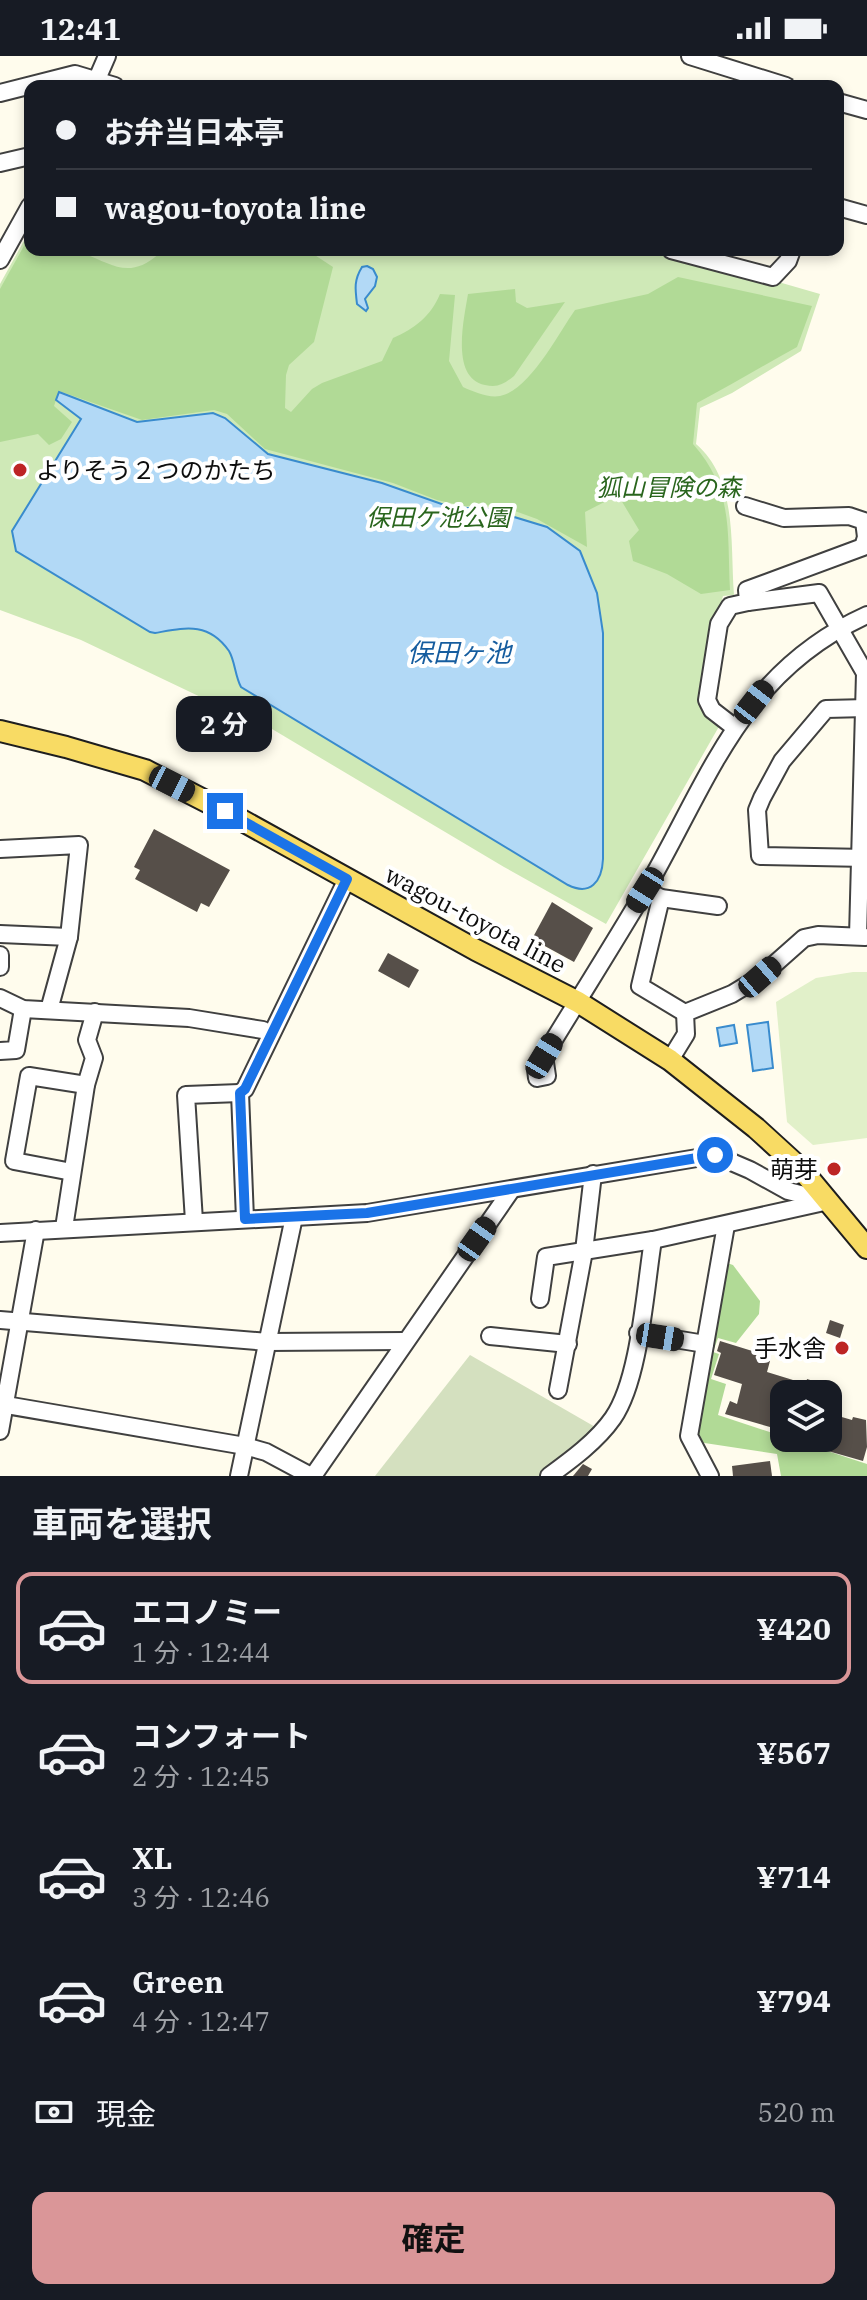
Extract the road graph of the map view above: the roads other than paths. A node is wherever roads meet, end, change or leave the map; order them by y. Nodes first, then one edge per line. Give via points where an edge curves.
1 (107, 56) edge
2 (690, 56) edge
3 (51, 80) edge
4 (89, 80) edge
5 (97, 80) edge
6 (767, 80) edge
7 (24, 87) edge
8 (0, 93) edge
9 (844, 106) edge
10 (867, 110) edge
11 (24, 157) edge
12 (0, 163) edge
13 (844, 209) edge
14 (867, 215) edge
15 (24, 217) edge
16 (694, 256) edge
17 (790, 256) edge
18 (0, 260) edge
19 (745, 506) dead end
20 (748, 602) junction
21 (867, 615) edge
22 (839, 628) junction
23 (866, 672) edge
24 (865, 708) edge
25 (734, 727) junction
26 (0, 731) edge
27 (865, 776) edge
28 (0, 849) edge
29 (864, 858) edge
30 (347, 879) junction
31 (645, 890) junction
32 (661, 898) junction
33 (718, 906) dead end
34 (0, 934) edge
35 (69, 937) junction
36 (863, 937) edge
37 (0, 955) edge
38 (0, 967) edge
39 (0, 998) edge
40 (578, 1002) junction
41 (23, 1009) junction
42 (49, 1010) junction
43 (95, 1012) junction
44 (685, 1013) junction
45 (263, 1030) dead end
46 (0, 1051) edge
47 (670, 1060) junction
48 (543, 1061) dead end
49 (86, 1085) junction
50 (240, 1093) junction
51 (72, 1172) junction
52 (593, 1174) junction
53 (512, 1189) junction
54 (829, 1201) junction
55 (294, 1217) junction
56 (245, 1219) junction
57 (194, 1221) junction
58 (726, 1225) junction
59 (64, 1228) junction
60 (36, 1230) junction
61 (0, 1233) edge
62 (653, 1240) junction
63 (867, 1248) edge
64 (584, 1251) junction
65 (540, 1299) dead end
66 (0, 1320) edge
67 (21, 1322) junction
68 (638, 1333) junction
69 (490, 1336) dead end
70 (405, 1341) junction
71 (268, 1342) junction
72 (568, 1344) junction
73 (705, 1344) junction
74 (558, 1390) dead end
75 (2, 1404) edge
76 (0, 1431) edge
77 (245, 1446) junction
78 (239, 1476) edge
79 (312, 1476) edge
80 (549, 1476) edge
81 (710, 1476) edge

1 - 5 street
2 - 6 street
3 - 4 street via 75,74
7 - 8 street
9 - 10 street
11 - 12 street
13 - 14 street
15 - 18 street
16 - 17 street via 773,277
19 - 20 street via 784,518 849,516 864,521 866,537 863,547 747,590
20 - 22 street via 819,593
20 - 25 street via 730,606 719,624 707,700
21 - 22 street
22 - 23 street
22 - 25 street via 770,682
23 - 24 street
24 - 27 street
24 - 29 street via 826,709 782,761 757,810 760,856
25 - 31 street
26 - 30 main road, wagou-toyota line via 145,770
27 - 29 street
28 - 35 street via 79,845
29 - 36 street
30 - 40 main road, wagou-toyota line
30 - 50 street
31 - 32 street
31 - 40 street
32 - 33 street
32 - 44 street via 640,986
34 - 35 street
35 - 42 street
36 - 44 street via 804,938 760,977
37 - 38 street
39 - 41 street
40 - 47 main road, wagou-toyota line
40 - 48 street
41 - 42 street
41 - 46 street via 16,1050
42 - 43 street
43 - 45 street via 189,1018
43 - 49 street via 87,1040 94,1058
44 - 47 street via 686,1034
47 - 54 main road, wagou-toyota line via 767,1138
49 - 51 street
49 - 51 street via 29,1076 14,1161
50 - 56 street
50 - 57 street via 186,1095
51 - 59 street
52 - 53 street
52 - 54 street via 715,1155 788,1191
52 - 64 street
53 - 55 street via 367,1213
53 - 70 street
54 - 58 street
54 - 63 main road, wagou-toyota line
55 - 56 street
55 - 71 street
56 - 57 street
57 - 59 street
58 - 62 street
58 - 73 street
59 - 60 street
60 - 61 street
60 - 67 street
62 - 64 street
62 - 68 street
64 - 65 street via 546,1257
64 - 72 street
66 - 67 street
67 - 71 street
67 - 75 street
68 - 73 street
68 - 80 street via 629,1383 612,1420
69 - 72 street
70 - 71 street
70 - 79 street
71 - 77 street
72 - 74 street
73 - 81 street via 689,1436
75 - 76 street
75 - 77 street
77 - 78 street
77 - 79 street

